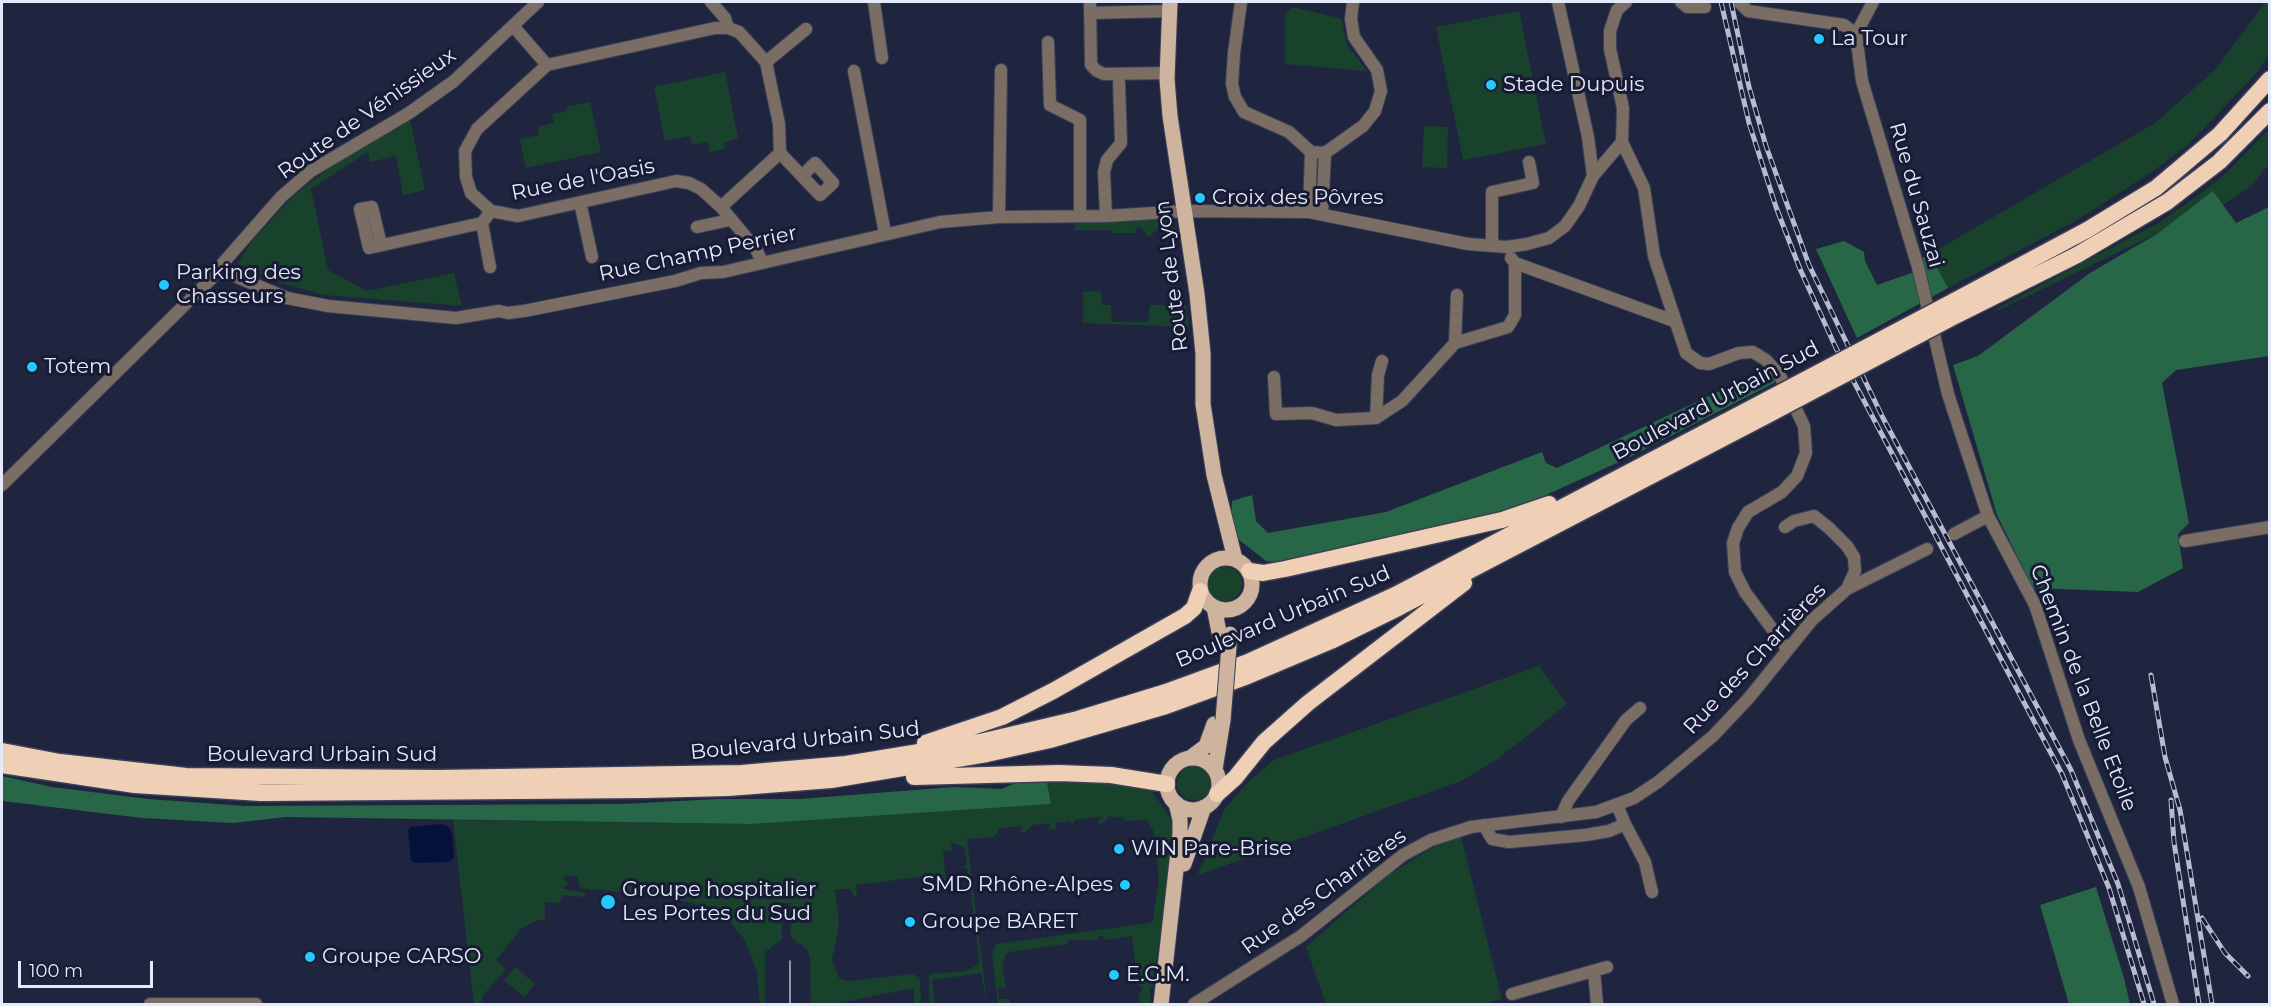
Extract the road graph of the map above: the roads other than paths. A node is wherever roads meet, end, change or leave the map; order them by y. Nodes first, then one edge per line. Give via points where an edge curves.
1 (538, 2) edge
2 (711, 2) edge
3 (874, 2) edge
4 (1241, 2) edge
5 (1353, 2) edge
6 (1558, 2) edge
7 (1626, 2) edge
8 (1681, 2) edge
9 (1873, 2) edge
10 (1170, 6) edge
11 (1743, 6) edge
12 (1090, 7) edge
13 (1705, 7) dead end
14 (513, 26) junction
15 (728, 28) junction
16 (806, 29) dead end
17 (1856, 34) junction
18 (1048, 42) dead end
19 (882, 58) dead end
20 (766, 62) junction
21 (547, 65) junction
22 (854, 70) dead end
23 (1001, 70) dead end
24 (1167, 73) junction
25 (2270, 79) edge
26 (1119, 81) dead end
27 (2270, 99) edge
28 (2270, 111) edge
29 (2270, 124) edge
30 (1622, 142) junction
31 (1311, 152) junction
32 (780, 153) junction
33 (1325, 153) junction
34 (1529, 162) dead end
35 (801, 176) dead end
36 (1593, 176) junction
37 (580, 202) junction
38 (721, 207) junction
39 (1186, 211) junction
40 (490, 212) junction
41 (1309, 212) junction
42 (1322, 214) junction
43 (1080, 216) junction
44 (1106, 216) junction
45 (999, 217) junction
46 (730, 220) junction
47 (482, 223) junction
48 (697, 227) dead end
49 (885, 234) junction
50 (381, 245) dead end
51 (1492, 246) junction
52 (1507, 247) junction
53 (2070, 256) junction
54 (592, 257) dead end
55 (762, 261) junction
56 (1515, 262) junction
57 (490, 267) dead end
58 (222, 269) junction
59 (1457, 295) dead end
60 (1955, 308) junction
61 (1674, 321) junction
62 (1455, 343) junction
63 (1382, 361) dead end
64 (1941, 368) joint
65 (1274, 377) dead end
66 (1760, 411) junction
67 (1377, 418) junction
68 (1214, 475) junction
69 (2, 485) edge
70 (1576, 500) junction
71 (1988, 516) junction
72 (1785, 526) dead end
73 (2270, 527) edge
74 (1954, 534) dead end
75 (2185, 541) dead end
76 (1927, 549) dead end
77 (1502, 555) junction
78 (1235, 559) junction
79 (1214, 560) junction
80 (1249, 571) junction
81 (1847, 589) junction
82 (1200, 591) junction
83 (1214, 607) junction
84 (1235, 609) junction
85 (1225, 635) junction
86 (1787, 649) junction
87 (1640, 708) dead end
88 (1218, 722) junction
89 (2, 751) edge
90 (1190, 758) junction
91 (846, 764) junction
92 (2, 765) edge
93 (1215, 769) junction
94 (831, 780) junction
95 (1167, 784) junction
96 (1217, 794) junction
97 (1176, 803) junction
98 (1617, 805) junction
99 (1204, 807) junction
100 (1561, 817) junction
101 (1625, 824) junction
102 (1484, 825) junction
103 (1652, 892) dead end
104 (1174, 893) junction
105 (1607, 967) dead end
106 (1594, 971) junction
107 (1512, 994) dead end
108 (150, 1005) edge
109 (256, 1005) edge
110 (1161, 1005) edge
111 (1194, 1005) edge
112 (1597, 1005) edge
113 (2173, 1005) edge

1 - 14 street, Route de Vénissieux
2 - 15 street
3 - 19 street
4 - 31 street via 1234,53 1234,97 1244,112 1289,132
5 - 33 street via 1354,37 1377,70 1381,91 1375,111 1363,126
6 - 36 street
7 - 30 street via 1617,10 1610,31 1623,108
8 - 13 street via 1687,7
9 - 17 street
10 - 12 street
10 - 24 main road, Route de Lyon
11 - 17 street via 1844,25
12 - 24 street via 1091,65 1096,71
14 - 21 street
14 - 58 street, Route de Vénissieux via 445,88 311,171 281,197
15 - 20 street via 739,32
15 - 21 street
16 - 20 street
17 - 64 street, Rue du Sauzai via 1862,81 1918,267
18 - 43 street via 1050,105 1080,120
20 - 32 street via 779,124
21 - 40 street, Rue de l'Oasis via 477,129 465,151 471,193
22 - 49 street
23 - 45 street
24 - 39 main road, Route de Lyon
25 - 60 highway, Boulevard Urbain Sud via 2215,140 2156,188
26 - 44 street via 1121,143 1107,160 1104,172
27 - 53 highway via 2194,173 2143,211
28 - 53 highway via 2219,162 2183,191 2129,226
29 - 53 highway via 2171,209 2083,257
30 - 36 street, Rue Champ Perrier
30 - 61 street via 1644,188 1654,256
31 - 33 street
31 - 41 street
32 - 35 street
32 - 38 street
33 - 42 street
34 - 51 street via 1533,183 1492,192
36 - 52 street, Rue Champ Perrier via 1565,226 1549,238
37 - 38 street, Rue de l'Oasis via 676,182 701,189
37 - 40 street, Rue de l'Oasis via 519,216
37 - 54 street
38 - 46 street, Rue de l'Oasis
39 - 41 street, Rue Champ Perrier
39 - 44 street, Rue Champ Perrier
39 - 68 main road, Route de Lyon via 1203,352 1203,404
40 - 47 street
41 - 42 street, Rue Champ Perrier
42 - 51 street, Rue Champ Perrier
43 - 44 street, Rue Champ Perrier
43 - 45 street, Rue Champ Perrier
45 - 49 street, Rue Champ Perrier via 940,222
46 - 48 street
46 - 55 street, Rue de l'Oasis
47 - 50 street
47 - 57 street
49 - 55 street, Rue Champ Perrier
51 - 52 street, Rue Champ Perrier
52 - 56 street
53 - 60 highway, Boulevard Urbain Sud
55 - 58 street, Rue Champ Perrier via 524,311 499,310 456,318 328,306 287,298
56 - 61 street
56 - 62 street via 1515,315 1508,327
58 - 69 street, Route de Vénissieux
59 - 62 street
60 - 66 highway, Boulevard Urbain Sud, bridge
61 - 86 street, bridge via 1686,353 1700,363 1753,352 1766,360 1779,374 1804,426 1806,453 1797,476 1782,492 1749,512 1733,543 1735,572 1745,592
62 - 67 street via 1402,401
63 - 67 street
64 - 71 street, Chemin de la Belle Etoile
65 - 67 street via 1275,414 1312,413 1336,420
66 - 70 highway, Boulevard Urbain Sud
66 - 77 highway, Boulevard Urbain Sud
68 - 78 main road, Route de Lyon
68 - 79 main road, Route de Lyon via 1218,530
70 - 80 highway via 1560,500 1502,520 1285,569
70 - 91 highway, Boulevard Urbain Sud via 1326,628 1186,684 1035,730
71 - 74 street
71 - 113 street, Chemin de la Belle Etoile via 2035,605 2079,740 2139,887
72 - 81 street via 1814,516 1847,546 1854,557 1855,572
73 - 75 street
76 - 81 street, Rue des Charrières
77 - 94 highway, Boulevard Urbain Sud via 1331,641 1166,706 987,754
77 - 96 highway via 1496,565 1461,586 1308,703 1264,742
78 - 79 main road
78 - 80 main road
79 - 82 main road via 1202,573
80 - 84 main road via 1252,589
81 - 86 street, Rue des Charrières
82 - 83 main road
82 - 91 highway via 1194,608 1185,616 1002,717 931,741 860,755
83 - 84 main road
83 - 85 main road
84 - 85 main road
85 - 88 main road
86 - 98 street, Rue des Charrières via 1713,736 1658,782
87 - 100 street via 1626,720 1568,801
88 - 90 main road via 1206,746
88 - 93 main road
89 - 91 highway, Boulevard Urbain Sud via 127,771 255,778 676,776
90 - 93 main road via 1204,760
90 - 95 main road via 1176,764
92 - 94 highway, Boulevard Urbain Sud via 135,785 261,793 644,790
93 - 96 main road
94 - 95 highway via 849,784 940,775 1059,773 1111,775
95 - 97 main road
96 - 99 main road
97 - 99 main road via 1189,809
97 - 104 main road via 1180,820
98 - 100 street, Rue des Charrières
98 - 101 street
99 - 104 main road
100 - 102 street, Rue des Charrières
101 - 102 street via 1586,835 1509,842 1492,839
101 - 103 street via 1645,862
102 - 111 street, Rue des Charrières via 1431,840 1403,855 1301,936
104 - 110 main road
105 - 106 street
106 - 107 street
106 - 112 street
108 - 109 street

